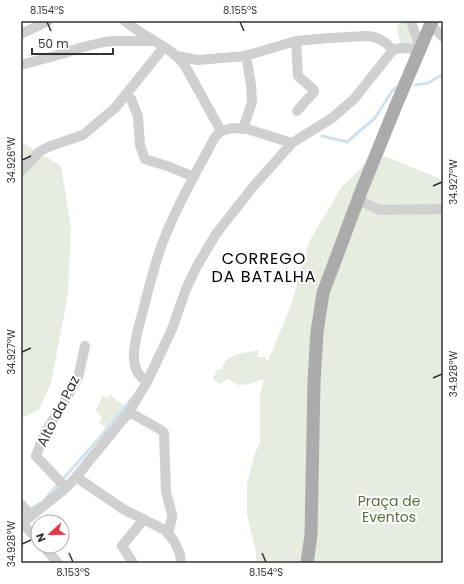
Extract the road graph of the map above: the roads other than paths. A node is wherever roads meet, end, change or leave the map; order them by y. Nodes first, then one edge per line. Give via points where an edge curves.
1 (48, 21) edge
2 (125, 21) edge
3 (411, 21) edge
4 (431, 23) edge
5 (21, 34) edge
6 (443, 37) edge
7 (154, 41) junction
8 (296, 41) junction
9 (164, 47) junction
10 (420, 49) junction
11 (392, 50) junction
12 (246, 55) junction
13 (177, 56) junction
14 (21, 65) edge
15 (125, 96) junction
16 (297, 111) dead end
17 (243, 128) junction
18 (221, 131) junction
19 (292, 143) junction
20 (21, 170) edge
21 (194, 177) junction
22 (358, 200) junction
23 (443, 209) edge
24 (85, 346) dead end
25 (147, 382) junction
26 (129, 412) junction
27 (76, 478) junction
28 (66, 488) junction
29 (21, 504) edge
30 (34, 514) edge
31 (30, 515) edge
32 (30, 517) edge
33 (144, 519) junction
34 (22, 523) edge
35 (30, 532) edge
36 (168, 534) junction
37 (50, 554) edge
38 (58, 563) edge
39 (133, 563) edge
40 (181, 563) edge
41 (307, 563) edge

1 - 5 street
2 - 7 street
3 - 10 street
4 - 6 street
4 - 10 main road
7 - 9 street
7 - 14 street via 104,42
8 - 11 street via 367,36 379,39
8 - 12 street
8 - 16 street via 298,76 314,90
9 - 13 street
9 - 15 street
10 - 11 street
10 - 22 main road
11 - 19 street via 354,99 332,118
12 - 13 street via 198,60
12 - 17 street via 252,102
13 - 18 street
15 - 20 street via 83,135 39,152
15 - 21 street via 131,99 138,116 140,145 145,160
17 - 18 street
17 - 19 street
18 - 21 street via 215,137
19 - 25 street via 216,234 186,289 172,329
21 - 25 street via 161,247 138,329 134,365
22 - 23 street via 380,210
22 - 41 main road via 323,293 317,332 311,535
24 - 28 street, Alto da Paz via 78,378 45,432 36,456
25 - 26 street
26 - 27 street
26 - 36 street via 164,433 166,492 172,514
27 - 28 street
27 - 33 street via 123,509
28 - 30 street
29 - 31 street
32 - 34 street
33 - 36 street
33 - 39 street via 122,546
34 - 35 street
36 - 40 street via 180,554
37 - 38 street

